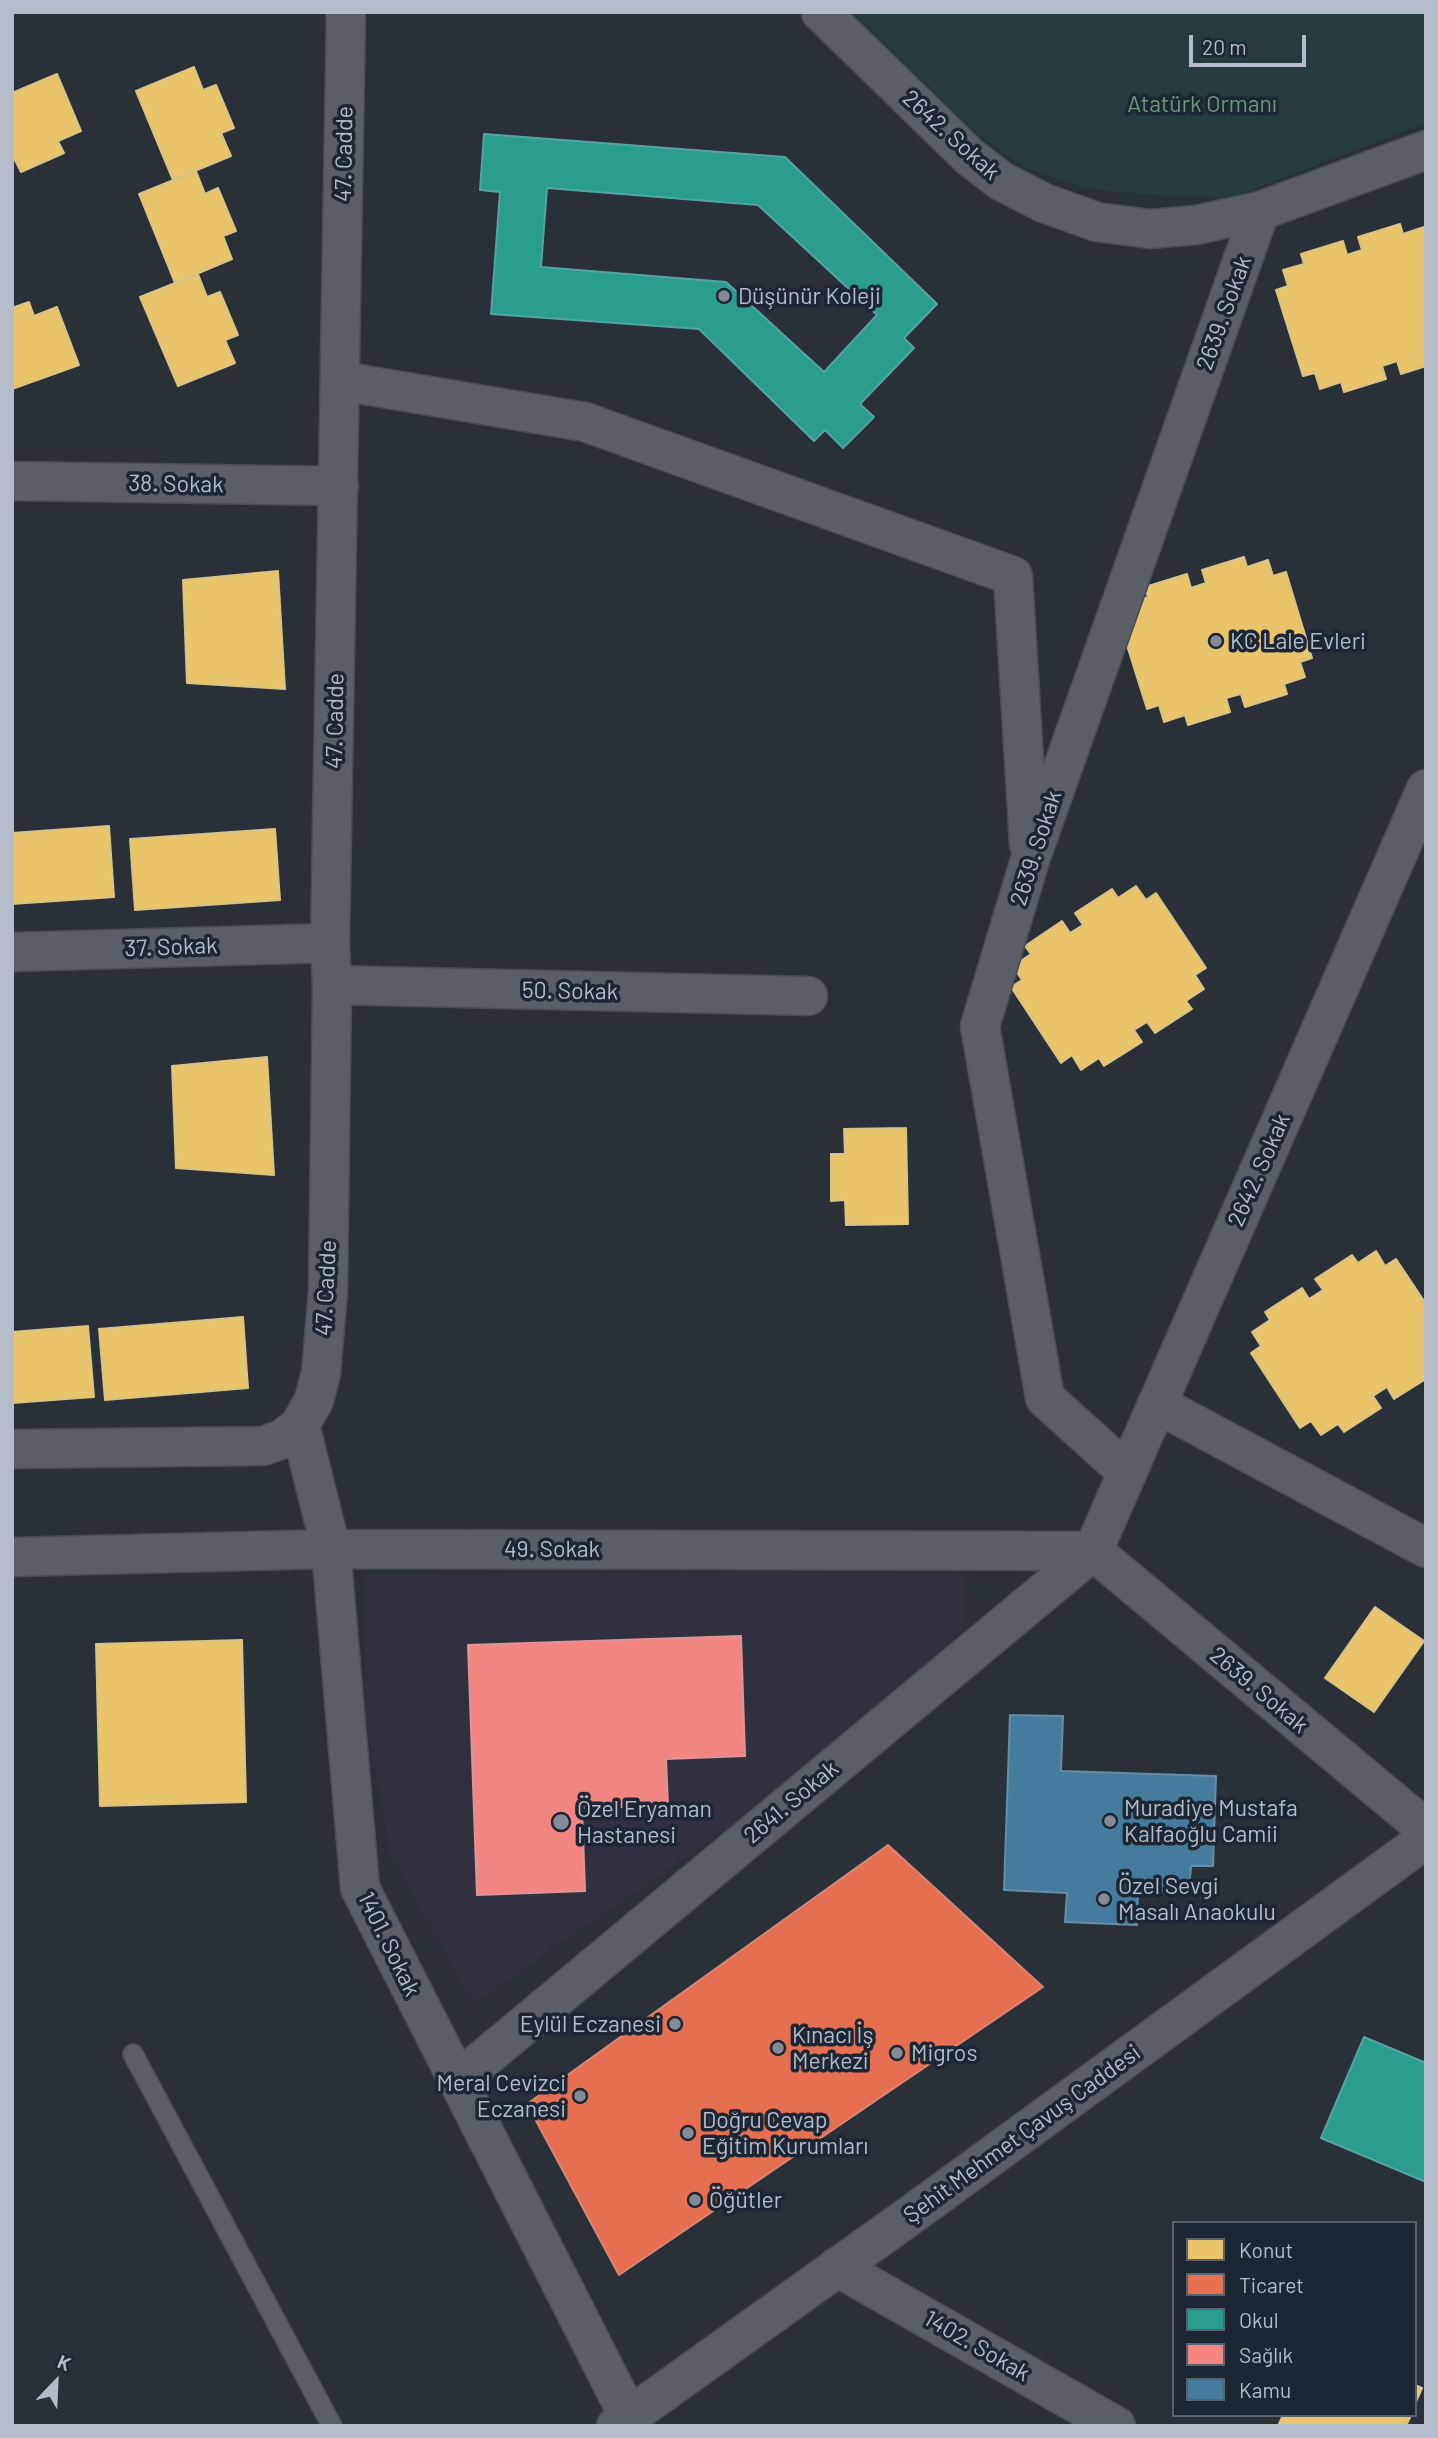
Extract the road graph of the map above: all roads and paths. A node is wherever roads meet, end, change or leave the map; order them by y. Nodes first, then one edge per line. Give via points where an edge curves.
1 (345, 12) edge
2 (821, 12) edge
3 (1426, 150) edge
4 (1261, 211) junction
5 (341, 381) junction
6 (12, 481) edge
7 (339, 486) junction
8 (1426, 789) edge
9 (1030, 860) junction
10 (330, 943) junction
11 (12, 952) edge
12 (332, 985) junction
13 (808, 996) dead end
14 (1157, 1404) junction
15 (300, 1425) junction
16 (12, 1449) edge
17 (1128, 1472) junction
18 (1426, 1548) edge
19 (331, 1549) junction
20 (1093, 1551) junction
21 (12, 1557) edge
22 (1426, 1829) edge
23 (1426, 1839) edge
24 (133, 2054) dead end
25 (457, 2081) junction
26 (837, 2267) junction
27 (622, 2421) edge
28 (332, 2426) edge
29 (1116, 2426) edge

1 - 5 street, 47. Cadde
2 - 4 street, 2642. Sokak via 970,157 1001,181 1044,203 1097,222 1150,229 1196,226
3 - 4 street, 2642. Sokak
4 - 9 street, 2639. Sokak
5 - 7 street, 47. Cadde
5 - 9 street via 585,422 1013,576
6 - 7 street, 38. Sokak
7 - 10 street, 47. Cadde
8 - 14 street, 2642. Sokak
9 - 17 street, 2639. Sokak via 980,1026 1045,1398
10 - 11 street, 37. Sokak
10 - 12 street, 47. Cadde
12 - 13 street, 50. Sokak
12 - 15 street, 47. Cadde via 328,1290 321,1373 314,1400
14 - 17 street, 2642. Sokak
14 - 18 street
15 - 16 street via 283,1439 262,1446
15 - 19 street, 1401. Sokak
17 - 20 street, 2642. Sokak
19 - 20 street, 49. Sokak
19 - 21 street, 49. Sokak
19 - 25 street, 1401. Sokak via 360,1888
20 - 22 street, 2639. Sokak
20 - 25 street, 2641. Sokak
23 - 26 street, Şehit Mehmet Çavuş Caddesi
24 - 28 lane
25 - 27 street, 1401. Sokak
26 - 27 street, Şehit Mehmet Çavuş Caddesi
26 - 29 street, 1402. Sokak

